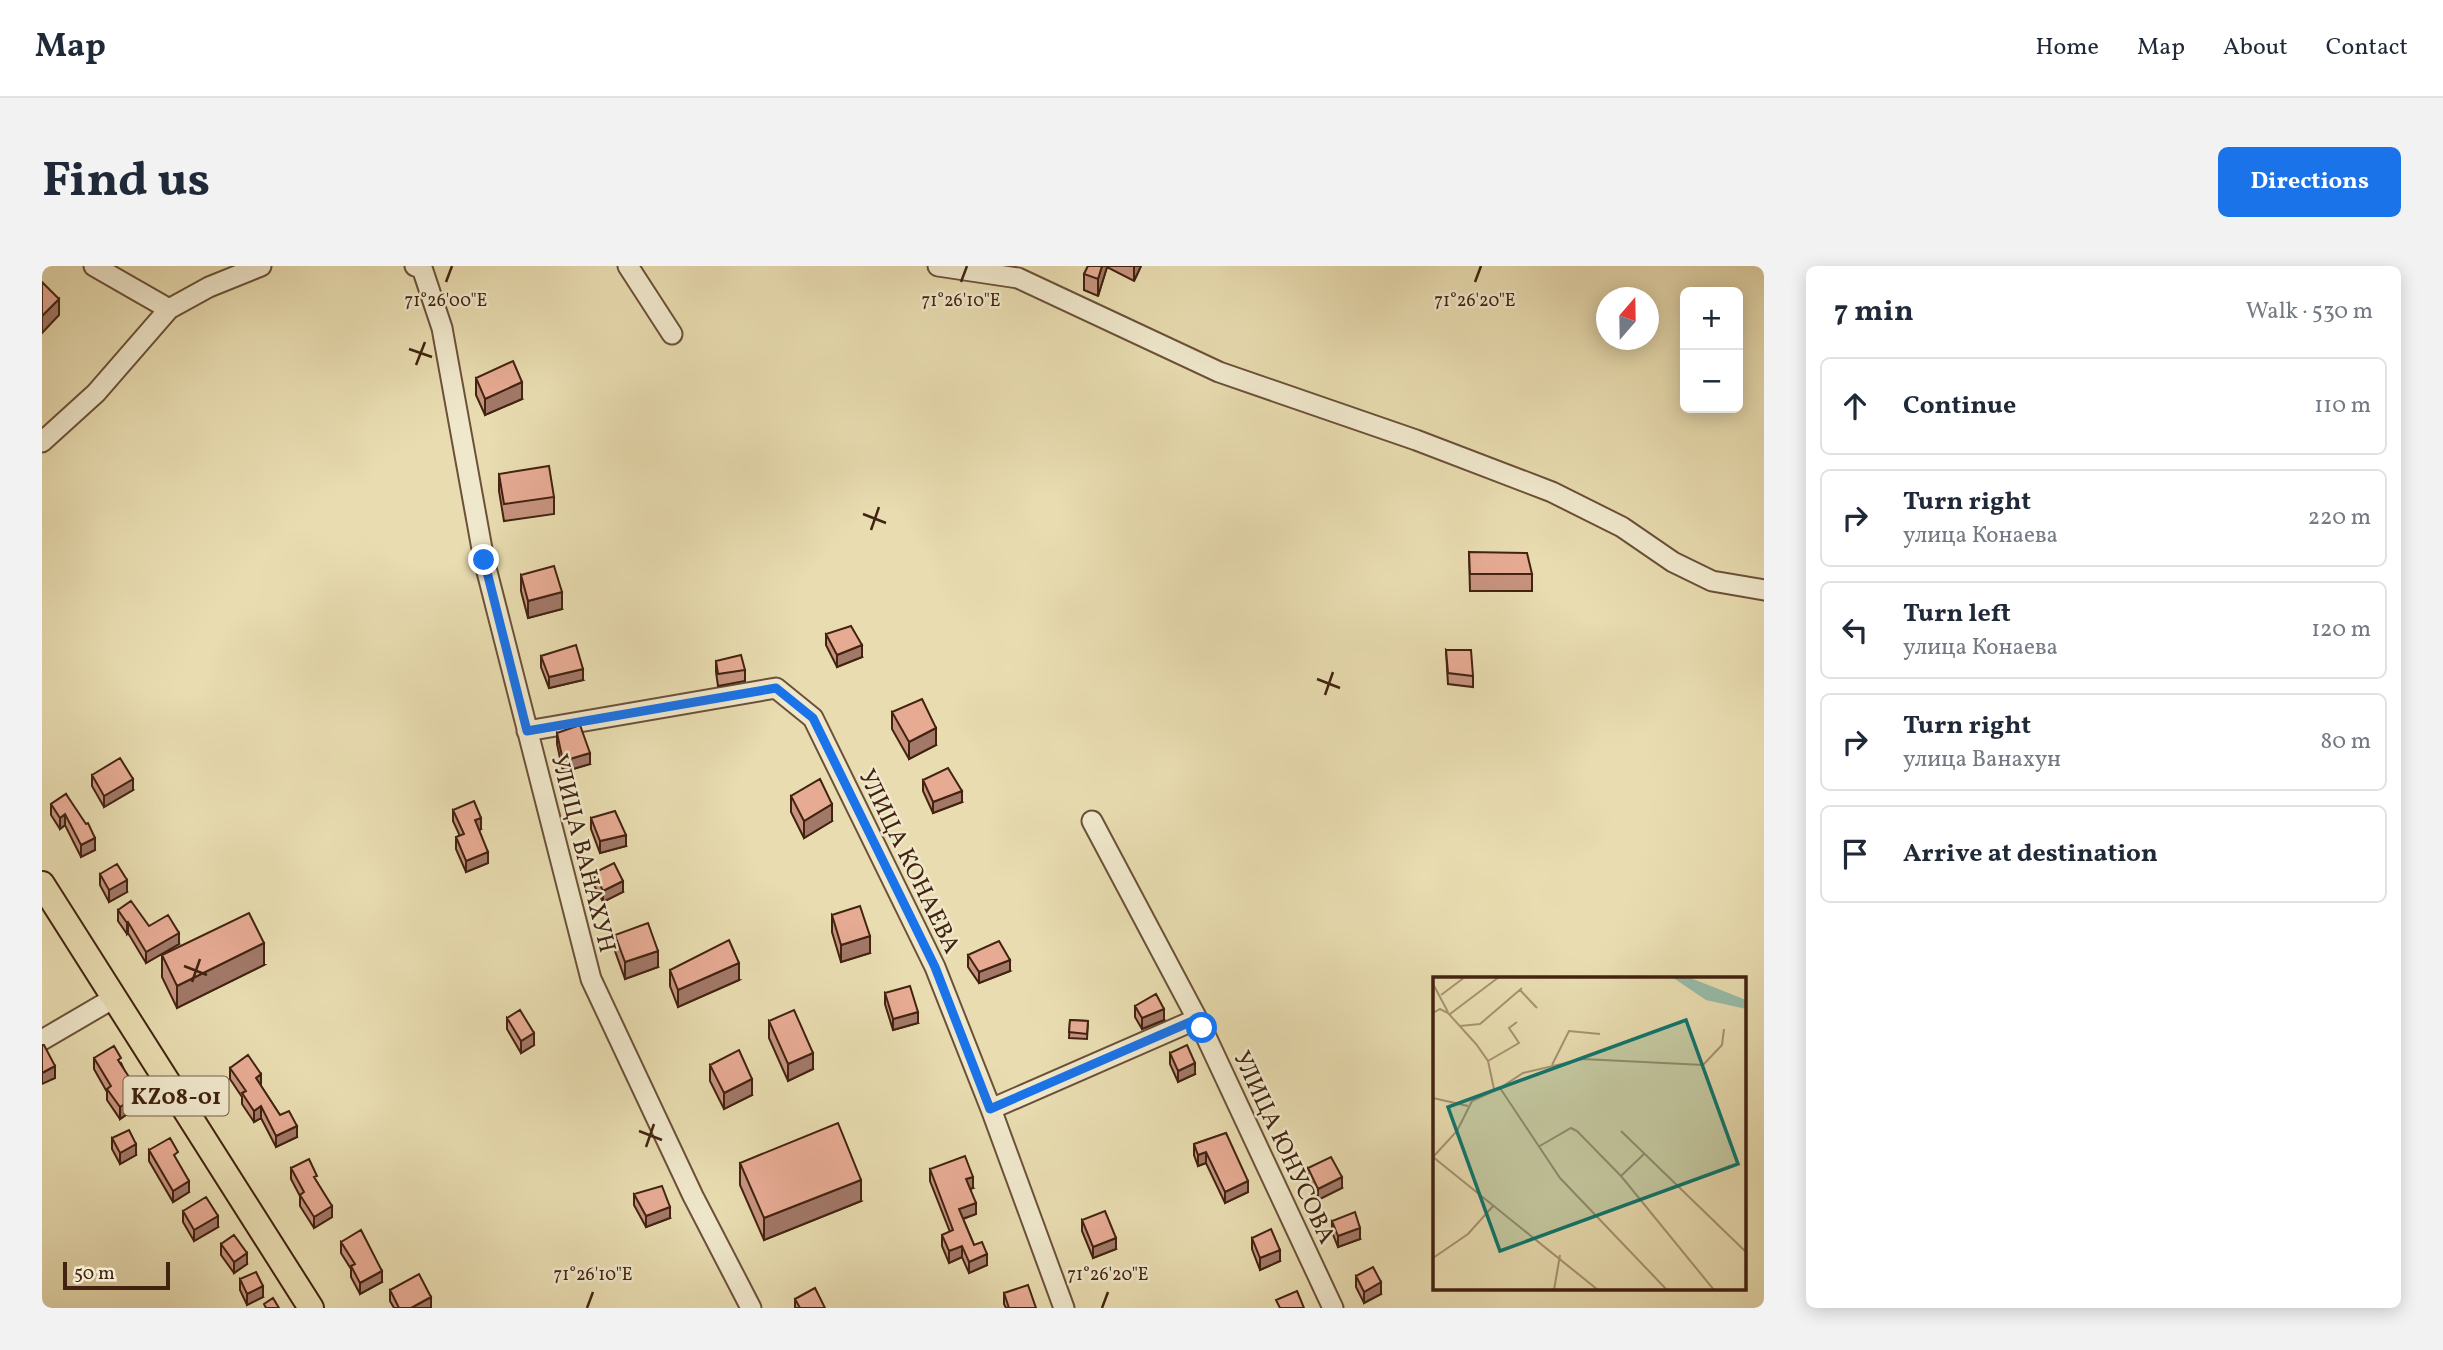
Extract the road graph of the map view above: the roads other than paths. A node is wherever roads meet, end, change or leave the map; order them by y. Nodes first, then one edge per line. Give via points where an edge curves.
1 (94, 266) edge
2 (261, 266) edge
3 (628, 266) edge
4 (938, 266) edge
5 (421, 267) edge
6 (169, 309) junction
7 (672, 334) dead end
8 (42, 442) edge
9 (1764, 590) edge
10 (527, 731) junction
11 (1092, 821) dead end
12 (42, 884) edge
13 (114, 998) junction
14 (1197, 1019) junction
15 (42, 1040) edge
16 (990, 1109) junction
17 (311, 1308) edge
18 (751, 1308) edge
19 (1064, 1308) edge
20 (1333, 1308) edge

1 - 6 street
2 - 6 street via 209,286
3 - 7 street
4 - 9 street via 1017,278 1219,372 1552,492 1713,581
5 - 10 street, УЛИЦА ВАНАХУН via 442,328 484,560
6 - 8 street via 96,393
10 - 16 street, УЛИЦА КОНАЕВА via 776,688 813,718 935,967
10 - 18 street, УЛИЦА ВАНАХУН via 591,979
11 - 14 street, УЛИЦА ЮНУСОВА
12 - 13 main road, KZ08-01
13 - 15 street
13 - 17 main road, KZ08-01
14 - 16 street
14 - 20 street, УЛИЦА ЮНУСОВА
16 - 19 street, УЛИЦА КОНАЕВА

